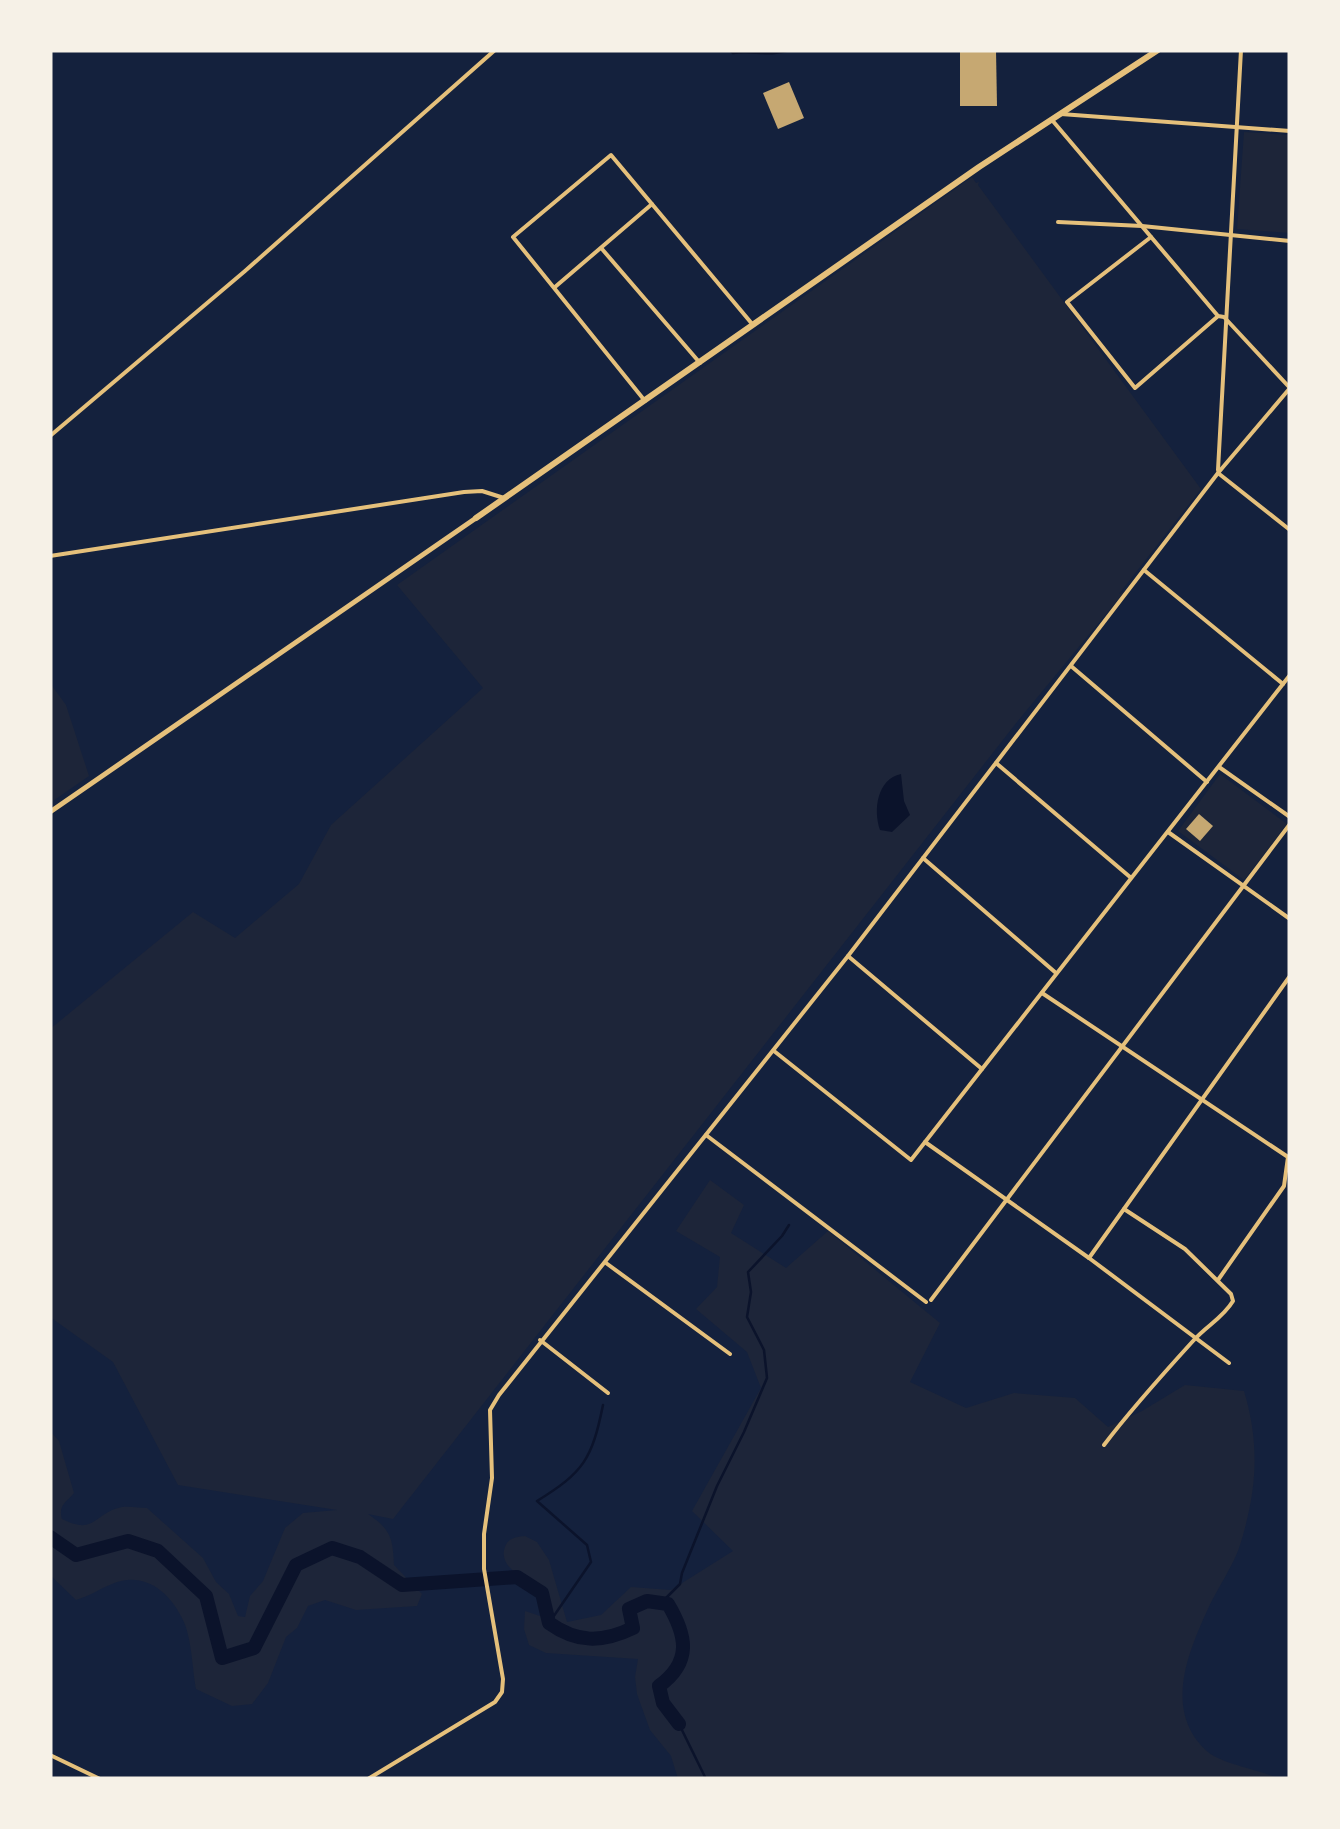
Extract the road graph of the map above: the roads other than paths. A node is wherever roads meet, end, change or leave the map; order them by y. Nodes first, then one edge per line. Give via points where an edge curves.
1 (495, 50) edge
2 (1158, 50) edge
3 (1241, 50) edge
4 (1060, 114) junction
5 (1052, 120) junction
6 (1237, 127) junction
7 (1290, 130) edge
8 (652, 204) junction
9 (1058, 222) dead end
10 (1142, 226) junction
11 (1230, 236) junction
12 (1151, 237) junction
13 (1290, 241) edge
14 (602, 249) junction
15 (555, 287) junction
16 (1221, 317) junction
17 (754, 326) junction
18 (700, 364) junction
19 (1290, 388) edge
20 (645, 401) junction
21 (50, 436) edge
22 (1218, 473) junction
23 (504, 498) junction
24 (476, 518) joint
25 (1290, 530) edge
26 (50, 556) edge
27 (1144, 570) junction
28 (1071, 666) junction
29 (1290, 676) edge
30 (1284, 684) junction
31 (996, 763) junction
32 (1218, 767) junction
33 (1207, 782) junction
34 (50, 812) edge
35 (1290, 820) edge
36 (1168, 832) junction
37 (923, 858) junction
38 (1132, 878) junction
39 (1244, 886) junction
40 (1290, 920) edge
41 (848, 956) junction
42 (1057, 974) junction
43 (1290, 976) edge
44 (1042, 992) junction
45 (1122, 1047) junction
46 (774, 1051) junction
47 (982, 1070) junction
48 (1203, 1099) junction
49 (706, 1135) junction
50 (925, 1142) junction
51 (1289, 1156) edge
52 (1007, 1199) junction
53 (1124, 1209) junction
54 (1090, 1258) junction
55 (606, 1263) junction
56 (1218, 1280) junction
57 (1195, 1338) junction
58 (540, 1340) junction
59 (730, 1354) dead end
60 (1228, 1364) dead end
61 (608, 1393) dead end
62 (1104, 1445) dead end
63 (50, 1755) edge
64 (100, 1779) edge
65 (368, 1779) edge

1 - 21 street
2 - 4 main road
3 - 6 street
4 - 5 main road
4 - 6 street
5 - 10 street
5 - 17 main road
6 - 7 street
6 - 11 street
8 - 14 street
8 - 15 street via 611,155 513,237
8 - 17 street
9 - 10 street
10 - 11 street
10 - 12 street
11 - 13 street
11 - 16 street
12 - 16 street
12 - 16 street via 1067,302 1135,388
14 - 15 street
14 - 18 street
15 - 20 street
16 - 19 street
16 - 22 street
17 - 18 main road
18 - 20 main road
19 - 22 street
20 - 23 main road
22 - 25 street
22 - 27 street
23 - 24 main road
23 - 26 street via 464,492
24 - 34 street
27 - 28 street
27 - 30 street
28 - 31 street
28 - 33 street
29 - 30 street
30 - 32 street
31 - 37 street
31 - 38 street
32 - 33 street
32 - 35 street
33 - 36 street
35 - 39 street
36 - 38 street
36 - 39 street
37 - 41 street
37 - 42 street
38 - 42 street
39 - 40 street
39 - 45 street
41 - 46 street
41 - 47 street
42 - 44 street
43 - 48 street
44 - 45 street
44 - 47 street
45 - 48 street
45 - 52 street
46 - 49 street
46 - 50 street via 910,1160
47 - 50 street
48 - 51 street
48 - 53 street
49 - 52 street via 928,1301
49 - 55 street
50 - 52 street
51 - 56 street via 1284,1186
52 - 54 street
53 - 54 street
53 - 56 street
54 - 57 street
55 - 58 street
55 - 59 street
56 - 57 street via 1234,1302
57 - 60 street
57 - 62 street
58 - 61 street
58 - 65 street via 490,1410 484,1569 502,1692
63 - 64 street

